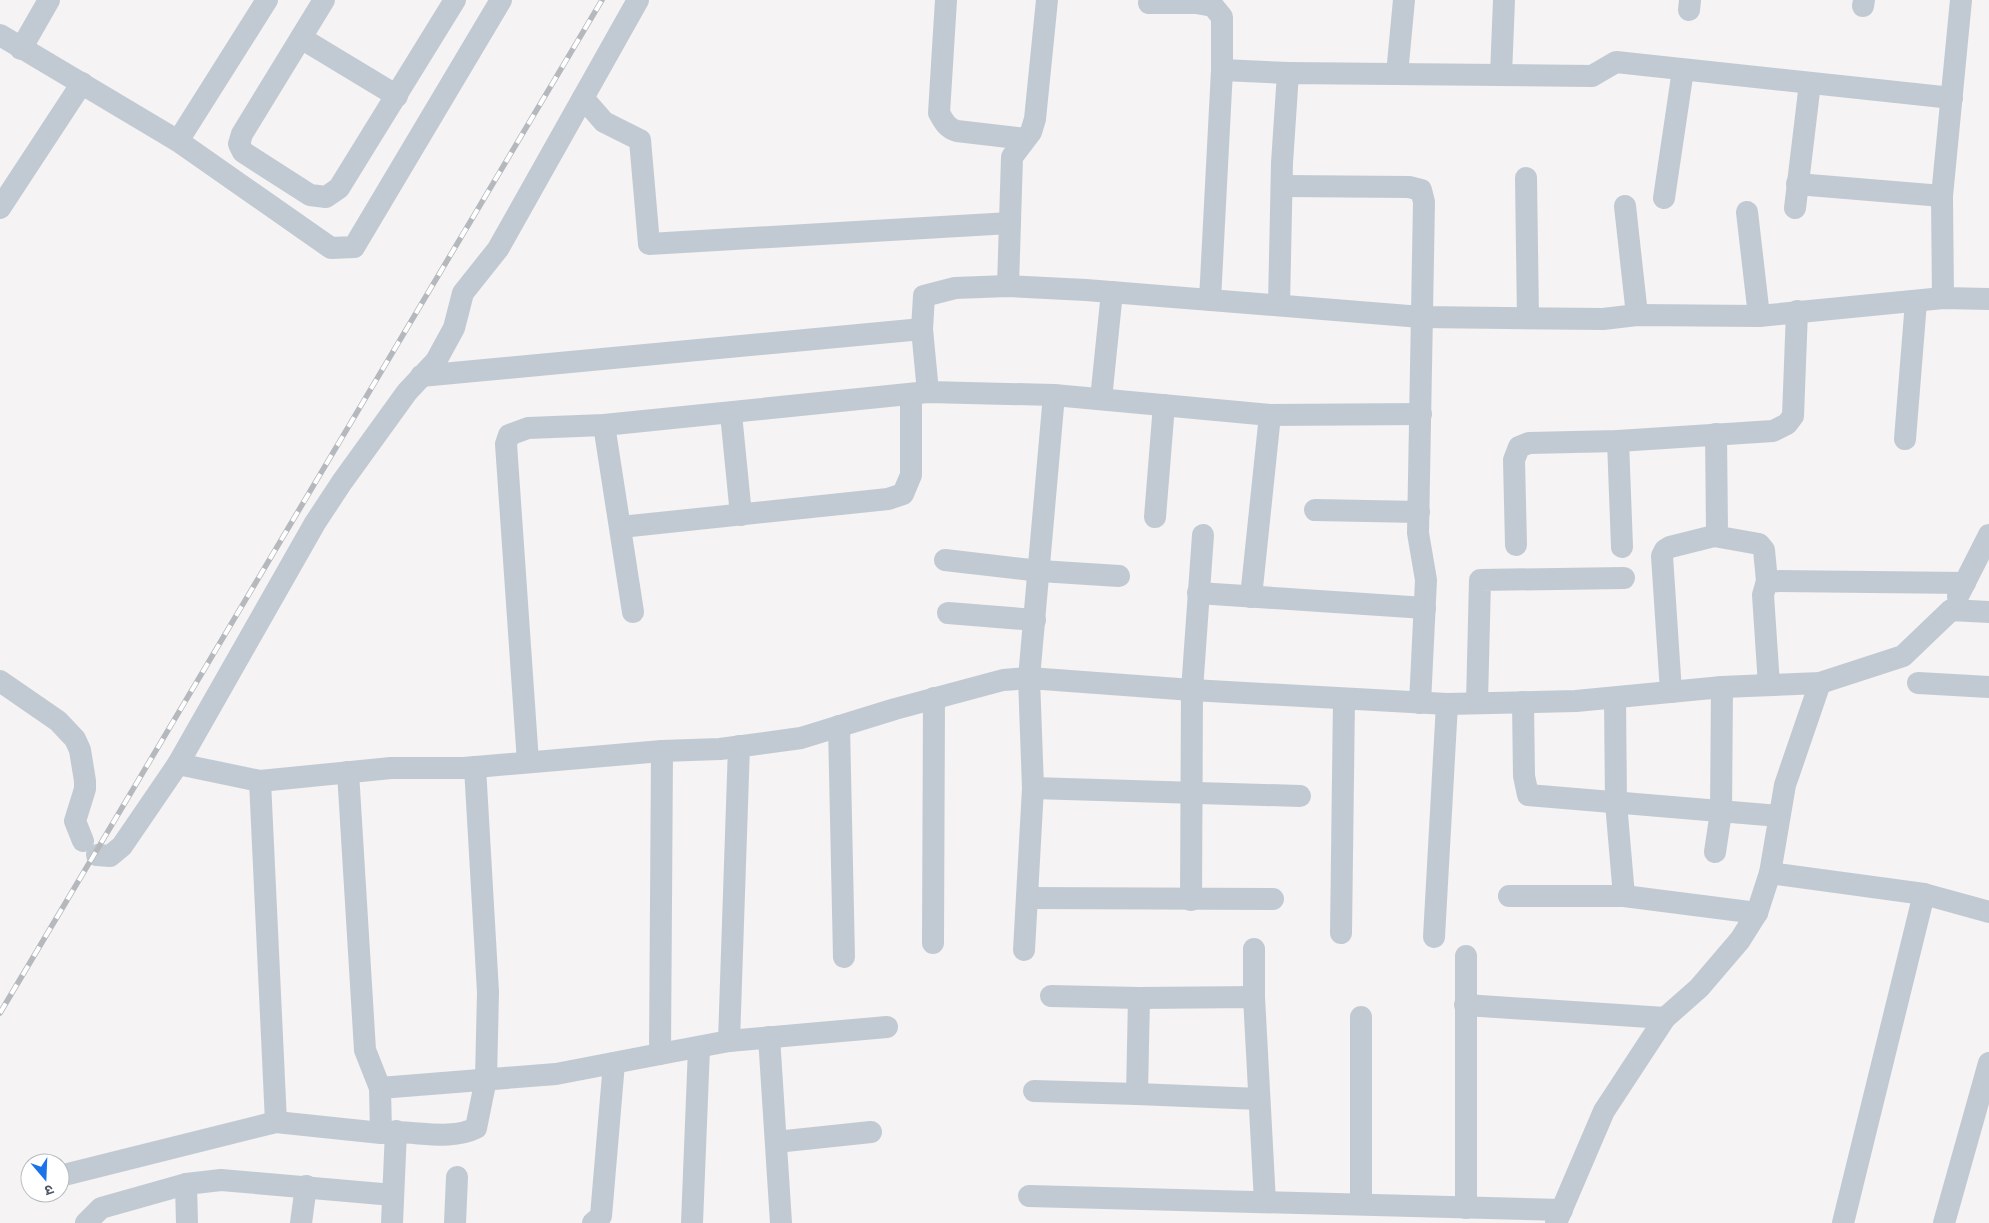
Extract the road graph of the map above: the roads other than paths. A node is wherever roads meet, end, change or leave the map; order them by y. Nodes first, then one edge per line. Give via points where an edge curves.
1 (49, 0) edge
2 (266, 0) edge
3 (324, 0) edge
4 (455, 0) edge
5 (501, 0) edge
6 (638, 0) edge
7 (946, 0) edge
8 (1047, 0) edge
9 (1150, 0) edge
10 (1404, 0) edge
11 (1504, 0) edge
12 (1962, 0) edge
13 (0, 35) edge
14 (301, 38) junction
15 (22, 49) junction
16 (1222, 70) junction
17 (1683, 70) junction
18 (1288, 73) junction
19 (1397, 74) junction
20 (1501, 75) junction
21 (82, 83) junction
22 (1810, 83) junction
23 (397, 96) junction
24 (583, 98) junction
25 (1952, 98) junction
26 (1025, 139) junction
27 (178, 141) junction
28 (1526, 178) dead end
29 (1798, 184) junction
30 (1282, 186) junction
31 (1942, 196) junction
32 (1664, 198) dead end
33 (1625, 206) dead end
34 (0, 208) edge
35 (1795, 208) dead end
36 (1747, 212) dead end
37 (1010, 223) junction
38 (1008, 286) junction
39 (1112, 292) junction
40 (1943, 298) junction
41 (1989, 299) edge
42 (1210, 300) junction
43 (1916, 302) junction
44 (1279, 305) junction
45 (1798, 311) junction
46 (1637, 315) junction
47 (1759, 316) junction
48 (1421, 317) junction
49 (1528, 318) junction
50 (922, 329) junction
51 (421, 376) junction
52 (920, 393) junction
53 (1054, 395) junction
54 (1101, 400) junction
55 (1164, 405) junction
56 (731, 414) junction
57 (1421, 414) junction
58 (1270, 415) junction
59 (604, 425) junction
60 (1716, 434) junction
61 (1906, 438) dead end
62 (1618, 441) junction
63 (1315, 510) dead end
64 (1419, 512) junction
65 (741, 515) junction
66 (1155, 517) dead end
67 (621, 527) junction
68 (1203, 535) dead end
69 (1989, 535) edge
70 (1714, 536) junction
71 (1516, 545) dead end
72 (1622, 547) dead end
73 (945, 560) dead end
74 (1040, 571) junction
75 (1119, 576) dead end
76 (1624, 578) dead end
77 (1767, 581) junction
78 (1965, 583) junction
79 (1198, 593) junction
80 (1251, 597) junction
81 (1425, 608) junction
82 (1951, 610) junction
83 (633, 612) dead end
84 (1989, 612) edge
85 (948, 613) dead end
86 (1035, 620) junction
87 (1029, 678) junction
88 (0, 681) edge
89 (1918, 683) dead end
90 (1820, 684) junction
91 (1769, 685) junction
92 (1722, 687) junction
93 (1989, 687) edge
94 (1192, 690) junction
95 (1671, 692) junction
96 (934, 698) junction
97 (1615, 698) junction
98 (1344, 699) junction
99 (1420, 702) junction
100 (1477, 702) junction
101 (1523, 702) junction
102 (1447, 704) junction
103 (839, 726) junction
104 (739, 746) junction
105 (662, 751) junction
106 (528, 762) junction
107 (178, 764) junction
108 (476, 767) junction
109 (348, 772) junction
110 (260, 781) junction
111 (1033, 788) junction
112 (1192, 793) junction
113 (1300, 796) dead end
114 (1616, 803) junction
115 (1720, 812) junction
116 (1779, 816) junction
117 (1715, 852) dead end
118 (1770, 873) junction
119 (1924, 894) junction
120 (1508, 896) dead end
121 (1624, 896) junction
122 (1027, 898) junction
123 (1273, 899) dead end
124 (1191, 900) junction
125 (1989, 912) edge
126 (1757, 913) junction
127 (1341, 933) dead end
128 (1434, 937) dead end
129 (933, 943) dead end
130 (1024, 950) dead end
131 (1254, 950) dead end
132 (1466, 956) dead end
133 (844, 957) dead end
134 (1051, 996) dead end
135 (1254, 997) junction
136 (1139, 998) junction
137 (1465, 1005) junction
138 (1361, 1016) dead end
139 (1665, 1018) junction
140 (887, 1027) dead end
141 (769, 1037) junction
142 (730, 1041) junction
143 (699, 1048) junction
144 (660, 1054) junction
145 (614, 1063) junction
146 (1989, 1063) edge
147 (486, 1079) junction
148 (380, 1088) junction
149 (1034, 1090) dead end
150 (1137, 1094) junction
151 (1259, 1099) junction
152 (276, 1122) junction
153 (389, 1132) junction
154 (871, 1132) dead end
155 (776, 1142) junction
156 (70, 1174) edge
157 (457, 1177) dead end
158 (186, 1184) junction
159 (306, 1186) junction
160 (393, 1195) junction
161 (1029, 1196) dead end
162 (1265, 1202) junction
163 (1361, 1204) junction
164 (1466, 1208) junction
165 (1559, 1217) edge
166 (86, 1223) edge
167 (187, 1223) edge
168 (301, 1223) edge
169 (393, 1223) edge
170 (455, 1223) edge
171 (593, 1223) edge
172 (692, 1223) edge
173 (781, 1223) edge
174 (1843, 1223) edge
175 (1944, 1223) edge

1 - 15 street
2 - 27 street
3 - 14 street
4 - 23 street
5 - 27 street via 354,247 331,248
6 - 24 street
7 - 26 street via 939,113 944,122 948,128 957,131
8 - 26 street via 1036,119
9 - 16 street via 1213,6 1222,18
10 - 19 street
11 - 20 street
12 - 25 street
13 - 15 street
14 - 23 street
14 - 23 street via 239,144 242,152 310,195 326,197 340,188
15 - 21 street
16 - 18 street
16 - 42 street
17 - 20 street via 1616,62 1592,76
17 - 22 street
17 - 32 street
18 - 19 street
18 - 30 street
19 - 20 street
21 - 27 street
21 - 34 street
22 - 25 street
22 - 29 street
24 - 37 street via 604,122 640,140 650,244
24 - 51 street via 498,249 463,293 454,328 436,361
25 - 31 street
26 - 37 street via 1012,156
28 - 49 street
29 - 31 street
29 - 35 street
30 - 44 street
30 - 48 street via 1409,187 1421,190 1424,202
31 - 40 street
33 - 46 street
36 - 47 street
37 - 38 street
38 - 39 street
38 - 50 street via 955,288 924,296
39 - 42 street
39 - 54 street
40 - 41 street
40 - 43 street
42 - 44 street
43 - 45 street
43 - 61 street
44 - 48 street
45 - 47 street
45 - 60 street via 1793,416 1787,424 1773,430
46 - 47 street
46 - 49 street via 1603,319
48 - 49 street
48 - 57 street
50 - 51 street
50 - 52 street
51 - 107 street via 377,432 315,522
52 - 53 street
52 - 56 street
52 - 65 street via 911,476 903,494 888,499
53 - 54 street
53 - 74 street
54 - 55 street
55 - 58 street
55 - 66 street
56 - 59 street
56 - 65 street
57 - 58 street
57 - 64 street
58 - 80 street
59 - 67 street
59 - 106 street via 528,428 509,435 506,444
60 - 62 street
60 - 70 street via 1718,524
62 - 71 street via 1529,442 1519,447 1514,460
62 - 72 street
63 - 64 street
64 - 81 street via 1418,533 1426,580
65 - 67 street
67 - 83 street
68 - 79 street
69 - 78 street
70 - 77 street via 1759,544 1764,550
70 - 95 street via 1670,547 1662,556
73 - 74 street
74 - 75 street
74 - 86 street
76 - 100 street via 1480,580
77 - 78 street
77 - 91 street via 1763,595
78 - 82 street
79 - 80 street
79 - 94 street
80 - 81 street
81 - 99 street
82 - 84 street
82 - 90 street via 1903,656
85 - 86 street
86 - 87 street
87 - 94 street
87 - 96 street via 1002,680
87 - 111 street
88 - 107 street via 58,721 75,739 85,781 75,821 90,848 110,856 122,846
89 - 93 street
90 - 91 street
90 - 116 street via 1785,785
91 - 92 street
92 - 95 street
92 - 115 street
94 - 98 street
94 - 112 street
95 - 97 street
96 - 103 street
96 - 129 street
97 - 101 street
97 - 114 street
98 - 99 street
98 - 127 street
99 - 102 street
100 - 101 street
100 - 102 street
101 - 114 street via 1524,776 1528,795
102 - 128 street
103 - 104 street via 801,738
103 - 133 street
104 - 105 street
104 - 142 street
105 - 106 street
105 - 144 street
106 - 108 street
107 - 110 street
108 - 109 street
108 - 147 street via 488,992
109 - 110 street
109 - 148 street via 365,1050
110 - 152 street
111 - 112 street
111 - 122 street
112 - 113 street
112 - 124 street
114 - 115 street
114 - 121 street
115 - 116 street
115 - 117 street
116 - 118 street
118 - 119 street
118 - 126 street
119 - 125 street
119 - 174 street
120 - 121 street
121 - 126 street
122 - 124 street
122 - 130 street
123 - 124 street
126 - 139 street via 1740,940 1699,988
131 - 135 street
132 - 137 street
134 - 136 street
135 - 136 street
135 - 151 street
136 - 150 street
137 - 139 street
137 - 164 street
138 - 163 street
139 - 165 street via 1604,1111
140 - 141 street
141 - 142 street
141 - 155 street
142 - 143 street
143 - 144 street
143 - 172 street
144 - 145 street
145 - 147 street via 556,1074
145 - 171 street via 601,1216
146 - 175 street
147 - 148 street
147 - 153 street via 476,1128 463,1135
148 - 153 street
149 - 150 street
150 - 151 street
151 - 162 street
152 - 153 street
152 - 156 street
153 - 160 street
154 - 155 street
155 - 173 street
157 - 170 street
158 - 159 street via 221,1180
158 - 166 street via 101,1208
158 - 167 street
159 - 160 street
159 - 168 street
160 - 169 street
161 - 162 street
162 - 163 street
163 - 164 street
164 - 165 street

